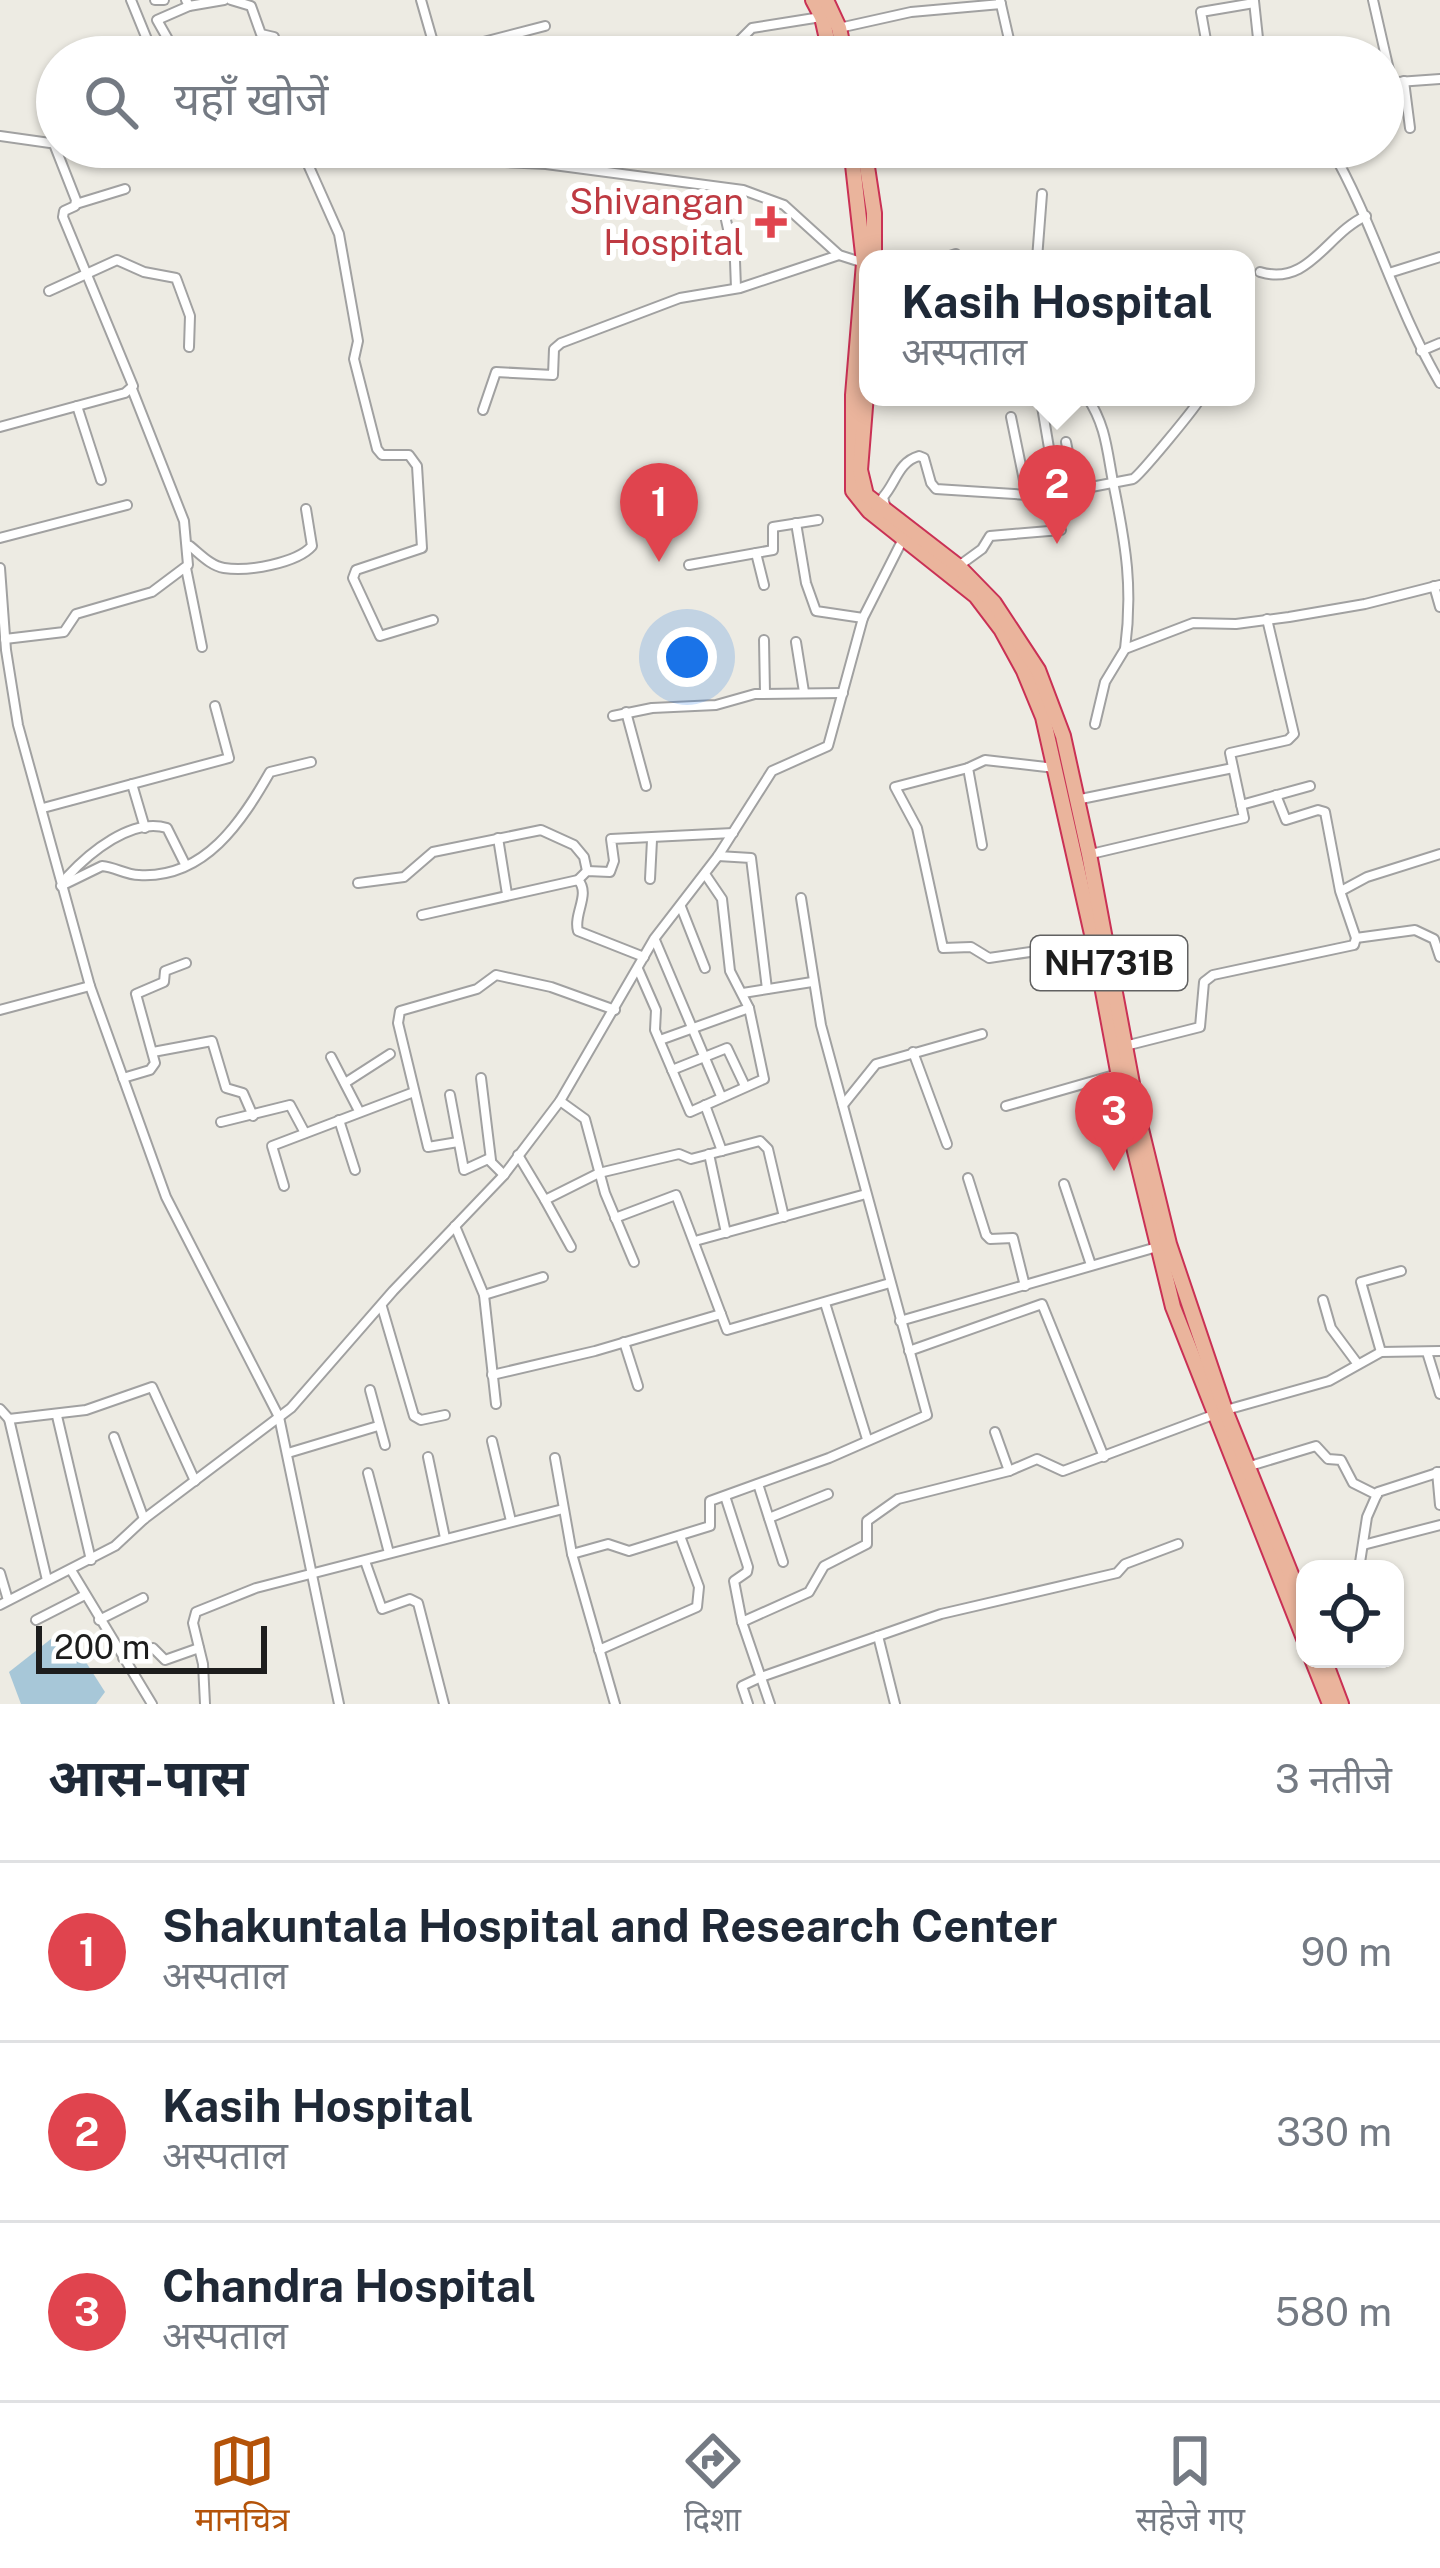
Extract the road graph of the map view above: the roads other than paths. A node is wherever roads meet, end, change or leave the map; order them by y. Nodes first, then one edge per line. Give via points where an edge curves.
1 (130, 0) edge
2 (228, 0) edge
3 (421, 0) edge
4 (813, 0) edge
5 (826, 0) edge
6 (1373, 0) edge
7 (1000, 2) edge
8 (1254, 2) edge
9 (188, 3) edge
10 (1202, 5) edge
11 (822, 17) junction
12 (545, 26) dead end
13 (839, 28) junction
14 (145, 36) edge
15 (165, 36) edge
16 (270, 36) edge
17 (431, 36) edge
18 (508, 36) edge
19 (744, 36) edge
20 (826, 36) edge
21 (841, 36) edge
22 (1008, 36) edge
23 (1205, 36) edge
24 (1258, 36) edge
25 (1381, 36) edge
26 (1440, 79) edge
27 (1404, 81) joint
28 (1410, 128) dead end
29 (0, 136) edge
30 (36, 141) edge
31 (64, 168) edge
32 (310, 168) edge
33 (552, 168) edge
34 (854, 168) edge
35 (867, 168) edge
36 (1341, 168) edge
37 (718, 188) junction
38 (125, 189) dead end
39 (1042, 194) dead end
40 (76, 204) junction
41 (1366, 216) junction
42 (866, 250) edge
43 (869, 250) edge
44 (1038, 250) edge
45 (839, 255) junction
46 (1440, 257) edge
47 (859, 260) edge
48 (86, 272) junction
49 (1260, 272) dead end
50 (1389, 273) junction
51 (736, 288) junction
52 (50, 291) dead end
53 (859, 341) edge
54 (1440, 343) edge
55 (189, 347) dead end
56 (1421, 351) junction
57 (1440, 383) edge
58 (132, 389) junction
59 (76, 406) junction
60 (866, 406) edge
61 (1042, 406) edge
62 (1093, 406) edge
63 (1196, 406) edge
64 (484, 410) dead end
65 (1011, 417) dead end
66 (0, 427) edge
67 (1066, 442) dead end
68 (101, 480) dead end
69 (1113, 482) junction
70 (1076, 492) junction
71 (1027, 495) junction
72 (1057, 495) junction
73 (127, 505) dead end
74 (306, 509) dead end
75 (893, 516) junction
76 (818, 520) dead end
77 (796, 523) junction
78 (1061, 530) dead end
79 (904, 536) junction
80 (0, 538) edge
81 (189, 545) junction
82 (756, 553) junction
83 (689, 565) dead end
84 (958, 566) junction
85 (0, 568) edge
86 (186, 568) junction
87 (764, 585) dead end
88 (1437, 586) edge
89 (1440, 607) edge
90 (2, 612) edge
91 (863, 618) junction
92 (1267, 619) junction
93 (433, 620) dead end
94 (5, 639) junction
95 (764, 640) dead end
96 (796, 643) dead end
97 (202, 646) dead end
98 (1126, 649) junction
99 (5, 682) edge
100 (804, 692) junction
101 (843, 693) junction
102 (765, 694) junction
103 (215, 706) dead end
104 (626, 712) junction
105 (613, 716) dead end
106 (1095, 724) dead end
107 (311, 762) dead end
108 (968, 768) junction
109 (1056, 768) junction
110 (1233, 768) junction
111 (132, 784) junction
112 (646, 786) dead end
113 (1310, 786) dead end
114 (1276, 795) junction
115 (1076, 800) junction
116 (1241, 805) junction
117 (43, 808) junction
118 (146, 828) junction
119 (733, 833) junction
120 (498, 838) junction
121 (652, 840) junction
122 (982, 845) dead end
123 (1089, 854) junction
124 (1440, 854) edge
125 (718, 856) junction
126 (185, 864) junction
127 (587, 871) junction
128 (705, 874) junction
129 (650, 879) dead end
130 (578, 880) junction
131 (358, 883) dead end
132 (63, 885) junction
133 (1340, 891) junction
134 (508, 894) junction
135 (801, 898) dead end
136 (681, 907) junction
137 (422, 915) dead end
138 (1356, 938) junction
139 (654, 939) junction
140 (1094, 943) junction
141 (1440, 957) edge
142 (644, 958) junction
143 (186, 963) dead end
144 (705, 968) dead end
145 (638, 969) junction
146 (812, 982) junction
147 (90, 986) junction
148 (767, 989) junction
149 (743, 993) junction
150 (749, 1008) junction
151 (0, 1010) edge
152 (615, 1010) junction
153 (694, 1028) junction
154 (982, 1034) dead end
155 (660, 1040) junction
156 (1125, 1046) junction
157 (153, 1052) junction
158 (913, 1052) junction
159 (390, 1054) dead end
160 (331, 1057) dead end
161 (705, 1057) junction
162 (672, 1070) junction
163 (1120, 1074) junction
164 (123, 1078) junction
165 (481, 1078) dead end
166 (345, 1083) junction
167 (745, 1086) junction
168 (414, 1093) junction
169 (450, 1095) dead end
170 (721, 1096) junction
171 (560, 1101) junction
172 (705, 1106) junction
173 (842, 1106) junction
174 (1006, 1106) dead end
175 (359, 1111) junction
176 (253, 1117) junction
177 (339, 1120) junction
178 (221, 1122) dead end
179 (304, 1133) junction
180 (458, 1142) junction
181 (946, 1144) dead end
182 (722, 1151) junction
183 (709, 1154) junction
184 (518, 1155) junction
185 (491, 1160) junction
186 (356, 1170) dead end
187 (599, 1172) junction
188 (504, 1174) junction
189 (968, 1178) dead end
190 (1064, 1184) dead end
191 (284, 1186) dead end
192 (866, 1195) junction
193 (544, 1200) junction
194 (784, 1217) junction
195 (616, 1218) junction
196 (455, 1226) junction
197 (726, 1233) junction
198 (695, 1241) junction
199 (571, 1247) dead end
200 (1157, 1247) junction
201 (634, 1262) dead end
202 (1091, 1265) junction
203 (1401, 1271) dead end
204 (543, 1277) dead end
205 (890, 1283) junction
206 (1024, 1286) junction
207 (484, 1295) junction
208 (1323, 1300) dead end
209 (825, 1303) junction
210 (381, 1306) junction
211 (721, 1314) junction
212 (901, 1321) junction
213 (624, 1342) junction
214 (909, 1351) junction
215 (1440, 1351) edge
216 (1381, 1352) junction
217 (1427, 1352) junction
218 (1358, 1363) junction
219 (492, 1375) junction
220 (638, 1386) dead end
221 (370, 1390) dead end
222 (1440, 1394) edge
223 (496, 1404) dead end
224 (0, 1409) edge
225 (1219, 1413) junction
226 (445, 1415) dead end
227 (57, 1416) junction
228 (279, 1417) junction
229 (9, 1419) junction
230 (378, 1426) junction
231 (995, 1432) dead end
232 (114, 1437) dead end
233 (867, 1439) junction
234 (492, 1441) dead end
235 (385, 1445) dead end
236 (288, 1453) junction
237 (1104, 1456) junction
238 (428, 1457) dead end
239 (555, 1458) dead end
240 (1248, 1467) junction
241 (1009, 1471) junction
242 (1439, 1472) edge
243 (368, 1473) dead end
244 (195, 1481) junction
245 (758, 1484) junction
246 (828, 1494) dead end
247 (1377, 1495) junction
248 (725, 1496) junction
249 (1440, 1505) edge
250 (563, 1509) junction
251 (769, 1518) junction
252 (144, 1519) junction
253 (511, 1521) junction
254 (1440, 1525) edge
255 (680, 1536) junction
256 (445, 1538) junction
257 (1178, 1544) dead end
258 (1363, 1545) junction
259 (389, 1553) junction
260 (572, 1555) junction
261 (91, 1560) junction
262 (1360, 1560) edge
263 (365, 1561) junction
264 (783, 1562) dead end
265 (71, 1570) junction
266 (0, 1573) edge
267 (310, 1576) junction
268 (47, 1580) junction
269 (1296, 1585) edge
270 (86, 1595) junction
271 (143, 1598) dead end
272 (4, 1602) edge
273 (1296, 1618) edge
274 (36, 1620) dead end
275 (99, 1620) junction
276 (742, 1622) junction
277 (878, 1636) junction
278 (199, 1648) junction
279 (599, 1650) junction
280 (123, 1658) junction
281 (1316, 1668) edge
282 (1327, 1668) edge
283 (761, 1677) junction
284 (152, 1704) edge
285 (205, 1704) edge
286 (339, 1704) edge
287 (444, 1704) edge
288 (614, 1704) edge
289 (748, 1704) edge
290 (770, 1704) edge
291 (895, 1704) edge
292 (1330, 1704) edge
293 (1341, 1704) edge

1 - 14 street
2 - 9 street
2 - 16 street via 251,6 261,34
3 - 17 street
4 - 11 highway
5 - 13 highway
6 - 25 street
7 - 13 street
7 - 22 street
8 - 10 street
8 - 24 street
9 - 15 street via 157,20
10 - 23 street
11 - 19 street
11 - 20 highway
12 - 18 street
13 - 21 highway
26 - 27 street
27 - 28 street
29 - 30 street
31 - 40 street
32 - 93 street via 339,234 358,341 353,359 377,449 410,455 417,466 422,548 356,570 353,578 380,636
33 - 37 street
34 - 42 highway
35 - 43 highway
36 - 41 street
37 - 45 street via 784,205
37 - 51 street
38 - 40 street
39 - 44 street
40 - 48 street via 62,214
41 - 49 street via 1310,265 1280,276
41 - 50 street
45 - 47 street
45 - 51 street
46 - 50 street
48 - 52 street
48 - 55 street via 122,259 176,278 190,316
48 - 58 street
50 - 56 street
51 - 64 street via 669,302 561,344 553,375 499,370
53 - 79 highway via 853,491
54 - 56 street
56 - 57 street
58 - 59 street
58 - 81 street
59 - 66 street
59 - 68 street
60 - 75 highway, NH731B via 862,482
61 - 72 street
62 - 69 street
63 - 69 street via 1144,472
65 - 71 street
67 - 70 street
69 - 70 street
69 - 98 street via 1127,540
70 - 72 street
71 - 72 street
71 - 75 street via 936,489 919,456 883,497
73 - 80 street
74 - 81 street via 312,546 302,555 228,569
75 - 84 highway, NH731B
76 - 77 street
77 - 82 street via 773,527 774,549
77 - 91 street via 816,611
78 - 84 street via 992,535
79 - 91 street
79 - 109 highway via 976,596 1000,629 1043,717
81 - 86 street
82 - 83 street
82 - 87 street
84 - 115 highway, NH731B via 1037,670
85 - 90 street
86 - 94 street via 152,592 76,614 64,632
86 - 97 street
88 - 89 street
88 - 92 street
90 - 94 street
91 - 101 street
92 - 98 street via 1193,622
92 - 110 street via 1294,734 1233,751
94 - 99 street
95 - 102 street
96 - 100 street
98 - 106 street via 1105,682
99 - 117 street
100 - 101 street
100 - 102 street
101 - 119 street via 828,746 772,771
102 - 104 street
103 - 111 street via 229,758
104 - 105 street
104 - 112 street
107 - 126 street via 270,772 232,832
108 - 109 street via 985,760
108 - 122 street
108 - 140 street via 895,787 917,828 943,948 971,947 988,958
109 - 140 highway
110 - 115 street
110 - 116 street
111 - 117 street
111 - 118 street
113 - 114 street
114 - 116 street
114 - 133 street via 1286,820 1325,812
115 - 123 highway, NH731B
116 - 123 street via 1244,818
117 - 132 street
118 - 126 street via 167,829
118 - 132 street via 101,843
119 - 121 street
119 - 125 street
120 - 127 street via 553,832 580,851
120 - 131 street via 433,852 396,880
120 - 134 street
121 - 127 street via 611,839 610,872
121 - 129 street
123 - 156 highway, NH731B
124 - 133 street
125 - 128 street
125 - 148 street via 752,858
126 - 132 street via 139,875 102,866
127 - 130 street
128 - 136 street
128 - 149 street via 722,899 730,971
130 - 134 street
130 - 142 street via 578,931
132 - 147 street
133 - 138 street
134 - 137 street
135 - 146 street
136 - 139 street
136 - 144 street
138 - 141 street via 1415,929 1434,939
138 - 156 street via 1340,949 1213,975 1204,982 1200,1028
139 - 142 street
139 - 153 street
140 - 163 highway
142 - 145 street
143 - 157 street via 136,994
145 - 152 street
145 - 155 street
146 - 148 street
146 - 173 street
147 - 151 street
147 - 164 street
148 - 149 street
149 - 150 street
150 - 153 street
150 - 167 street via 765,1077
152 - 168 street via 496,975 477,989 400,1011
152 - 171 street
153 - 155 street
153 - 161 street
154 - 158 street
155 - 162 street
156 - 225 highway, NH731B via 1169,1244
157 - 164 street via 153,1067
157 - 176 street via 212,1041 226,1088 243,1093
158 - 173 street via 872,1067
158 - 181 street
159 - 166 street
160 - 166 street
161 - 162 street
161 - 167 street via 729,1049
161 - 170 street
162 - 172 street via 690,1112
163 - 174 street
163 - 200 highway
164 - 228 street via 166,1197
165 - 185 street
166 - 175 street
167 - 170 street
168 - 175 street
168 - 180 street via 428,1147
169 - 180 street
170 - 172 street
171 - 184 street
171 - 187 street via 583,1115
172 - 182 street
173 - 192 street
175 - 177 street
176 - 178 street
176 - 179 street via 290,1105
177 - 179 street
177 - 186 street
179 - 191 street via 272,1146
180 - 185 street via 464,1170
182 - 183 street
182 - 194 street via 766,1144
183 - 187 street
183 - 197 street
184 - 188 street
184 - 193 street
185 - 188 street
187 - 193 street
187 - 195 street
188 - 196 street
189 - 206 street via 986,1235 1012,1238
190 - 202 street
192 - 194 street
192 - 205 street
193 - 199 street
194 - 197 street
195 - 198 street via 672,1194
195 - 201 street
196 - 207 street
196 - 210 street
197 - 198 street
198 - 211 street
200 - 202 street
200 - 225 highway via 1173,1307
202 - 206 street
203 - 216 street via 1361,1282
204 - 207 street
205 - 209 street
205 - 212 street
206 - 212 street
207 - 219 street
208 - 218 street via 1331,1328
209 - 211 street via 727,1330
209 - 233 street
210 - 226 street via 415,1417
210 - 228 street
211 - 213 street
212 - 214 street
213 - 219 street
213 - 220 street
214 - 233 street via 927,1415
214 - 237 street via 1042,1304
215 - 217 street
216 - 217 street
216 - 218 street
217 - 222 street
218 - 225 street via 1329,1381
219 - 223 street
221 - 230 street
224 - 229 street
225 - 237 street
225 - 240 highway, NH731B
225 - 273 highway
227 - 229 street
227 - 244 street via 152,1388
227 - 261 street
228 - 236 street
228 - 244 street
229 - 268 street
230 - 235 street
230 - 236 street
231 - 241 street
232 - 252 street
233 - 245 street
234 - 253 street
236 - 267 street
237 - 241 street via 1063,1472 1041,1459
238 - 256 street
239 - 250 street
240 - 247 street via 1316,1446
240 - 269 highway, NH731B
241 - 276 street via 898,1499 868,1521 867,1544 824,1566 809,1592
242 - 247 street
242 - 249 street
243 - 259 street
244 - 252 street
245 - 248 street
245 - 251 street
246 - 251 street
247 - 258 street
248 - 255 street via 708,1504 713,1524
248 - 276 street via 748,1567 734,1581
250 - 253 street
250 - 260 street
251 - 264 street
252 - 261 street
253 - 256 street
254 - 258 street
255 - 260 street
255 - 279 street via 698,1607
256 - 259 street
257 - 277 street via 1117,1573
258 - 262 street
259 - 263 street
260 - 279 street
261 - 265 street
263 - 267 street
263 - 287 street via 382,1609 418,1603
265 - 268 street
265 - 270 street
266 - 272 street
267 - 278 street via 196,1612
267 - 286 street
268 - 272 street
270 - 274 street
270 - 275 street
271 - 275 street
275 - 280 street
276 - 283 street
277 - 283 street
277 - 291 street
278 - 280 street via 170,1660 153,1648
278 - 285 street
279 - 288 street
280 - 284 street
281 - 292 highway
282 - 293 highway
283 - 289 street via 742,1686
283 - 290 street

